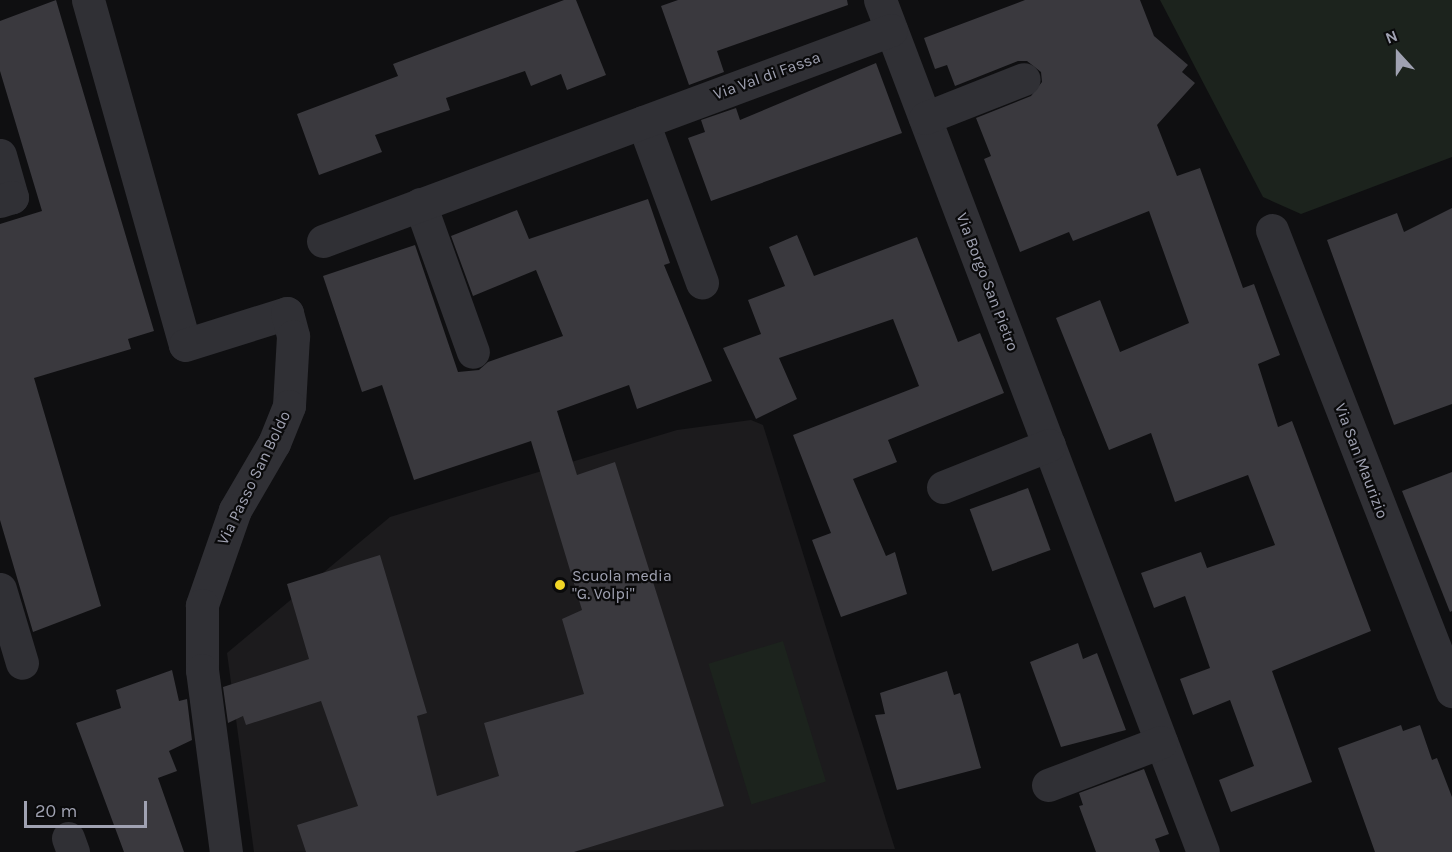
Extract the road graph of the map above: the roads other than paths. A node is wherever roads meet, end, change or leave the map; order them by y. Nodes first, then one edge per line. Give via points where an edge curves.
1 (88, 0) edge
2 (880, 0) edge
3 (891, 30) junction
4 (1024, 79) dead end
5 (925, 118) junction
6 (643, 122) junction
7 (0, 155) edge
8 (0, 201) edge
9 (420, 204) junction
10 (1272, 230) dead end
11 (323, 241) dead end
12 (702, 282) dead end
13 (473, 352) dead end
14 (1049, 445) junction
15 (943, 487) dead end
16 (0, 589) edge
17 (21, 663) dead end
18 (1452, 691) edge
19 (1161, 742) junction
20 (1048, 785) dead end
21 (226, 852) edge
22 (1203, 852) edge

1 - 21 street, Via Passo San Boldo via 185,345 287,314 293,336 295,367 289,406 274,443 235,510 202,605 202,669
2 - 3 street, Via Borgo San Pietro
3 - 5 street, Via Borgo San Pietro
3 - 6 street, Via Val di Fassa
4 - 5 street
5 - 14 street, Via Borgo San Pietro
6 - 9 street, Via Val di Fassa
6 - 12 street
7 - 8 street via 12,197
9 - 11 street, Via Val di Fassa
9 - 13 street
10 - 18 street, Via San Maurizio
14 - 15 street
14 - 19 street, Via Borgo San Pietro
16 - 17 street
19 - 20 street
19 - 22 street, Via Borgo San Pietro

